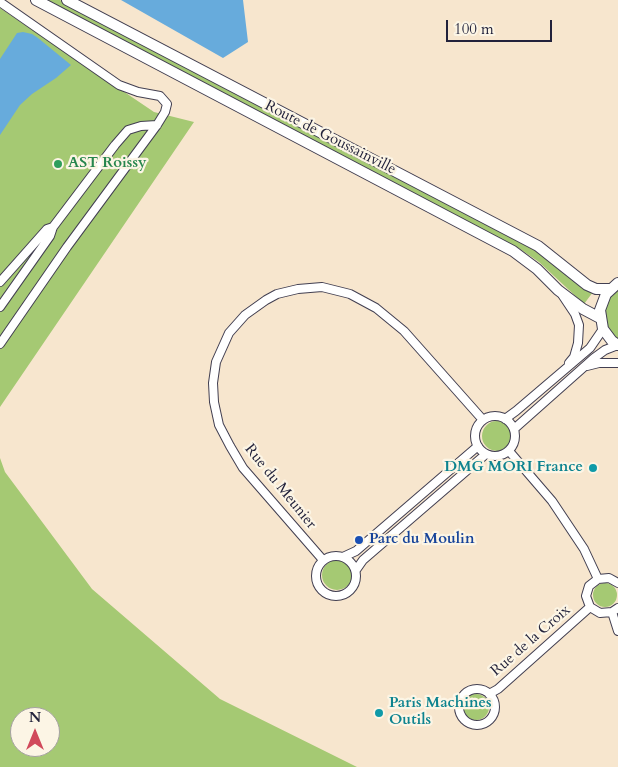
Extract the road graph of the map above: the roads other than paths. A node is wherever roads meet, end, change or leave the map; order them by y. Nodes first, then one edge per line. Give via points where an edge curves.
1 (36, 0) edge
2 (67, 0) edge
3 (0, 2) edge
4 (157, 124) junction
5 (53, 227) junction
6 (0, 282) edge
7 (614, 286) edge
8 (558, 290) junction
9 (0, 307) edge
10 (600, 318) junction
11 (603, 329) junction
12 (0, 344) edge
13 (618, 345) edge
14 (618, 364) edge
15 (585, 367) junction
16 (558, 376) junction
17 (505, 419) junction
18 (483, 420) junction
19 (514, 429) junction
20 (478, 446) junction
21 (509, 451) junction
22 (486, 454) junction
23 (343, 556) junction
24 (323, 560) junction
25 (356, 570) junction
26 (598, 579) junction
27 (618, 584) edge
28 (590, 607) junction
29 (615, 610) edge
30 (618, 631) edge
31 (489, 694) junction

1 - 8 main road, Route de Goussainville via 513,251
2 - 7 main road, Route de Goussainville via 538,246 587,285 596,289
3 - 4 street via 119,85 160,96 167,104
4 - 5 street via 128,130
4 - 12 street
5 - 6 street via 47,229
5 - 9 street
7 - 10 main road via 602,302
8 - 10 main road, Route de Goussainville
8 - 16 street via 579,325 574,357
10 - 11 main road
11 - 13 main road
11 - 16 street via 590,348
13 - 15 street via 605,350
14 - 15 street via 599,363
15 - 19 street
16 - 17 street
17 - 18 street via 494,416
17 - 19 street
18 - 20 street via 476,430
18 - 24 street, Rue du Meunier via 404,331 376,308 350,294 322,287 298,289 266,300 245,315 222,345 216,362 213,383 219,425 243,468
19 - 21 street via 515,441
20 - 22 street
20 - 23 street via 356,551
21 - 22 street via 498,456
21 - 26 street via 552,500 584,549
22 - 25 street via 363,560
23 - 24 street
23 - 25 street
24 - 25 street via 317,569 316,580 328,594 340,596 352,589
26 - 27 street via 609,578
26 - 28 street via 587,591
28 - 29 street via 600,613
28 - 31 street, Rue de la Croix
29 - 30 street
31 - 31 street via 479,689 464,694 459,706 463,719 475,725 489,720 494,710

